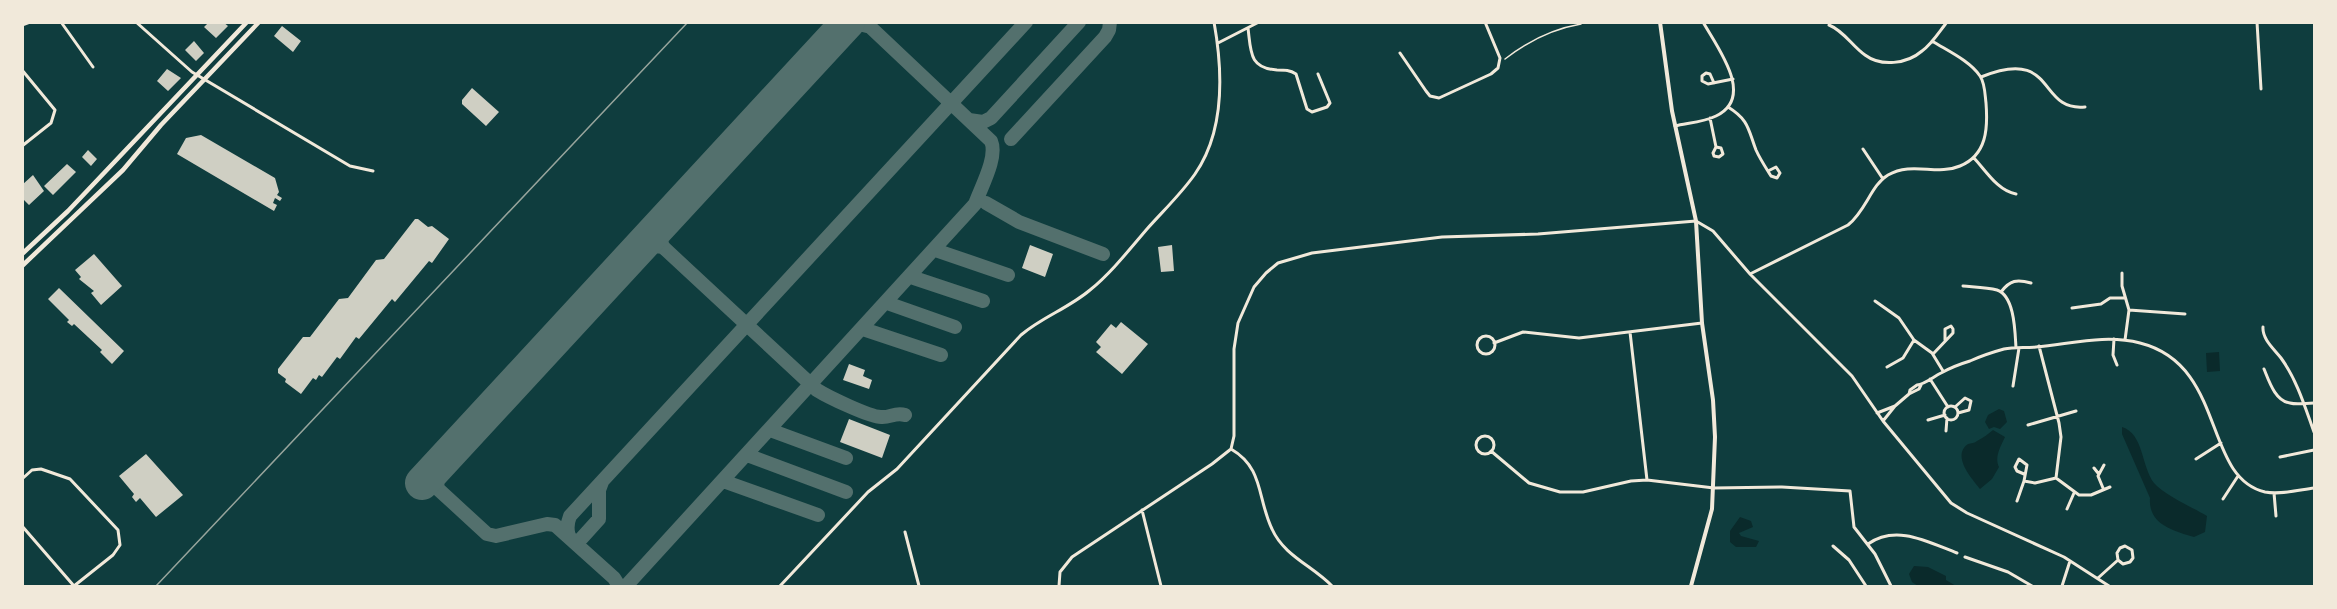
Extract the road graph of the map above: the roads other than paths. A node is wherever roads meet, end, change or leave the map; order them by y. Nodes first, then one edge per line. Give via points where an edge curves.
1 (30, 22) edge
2 (61, 22) edge
3 (136, 22) edge
4 (247, 22) edge
5 (259, 22) edge
6 (1214, 22) edge
7 (1258, 22) edge
8 (1485, 22) edge
9 (1660, 22) edge
10 (1703, 22) edge
11 (1947, 22) edge
12 (2257, 22) edge
13 (22, 25) edge
14 (1829, 25) dead end
15 (1248, 28) junction
16 (1932, 41) junction
17 (1218, 43) junction
18 (1400, 53) dead end
19 (93, 67) dead end
20 (22, 70) edge
21 (1317, 74) dead end
22 (197, 75) junction
23 (1981, 77) junction
24 (1732, 79) junction
25 (204, 80) junction
26 (1714, 83) dead end
27 (2261, 89) dead end
28 (1728, 107) junction
29 (2085, 107) dead end
30 (1710, 118) junction
31 (1675, 126) junction
32 (22, 146) edge
33 (1716, 147) dead end
34 (1863, 149) dead end
35 (1974, 158) junction
36 (373, 171) dead end
37 (1768, 171) dead end
38 (1883, 179) junction
39 (2016, 194) dead end
40 (1696, 221) junction
41 (22, 254) edge
42 (22, 266) edge
43 (2122, 273) dead end
44 (1750, 274) junction
45 (2031, 283) dead end
46 (1963, 286) dead end
47 (2001, 292) junction
48 (2125, 298) junction
49 (1875, 301) dead end
50 (2073, 308) dead end
51 (2129, 310) junction
52 (2185, 315) dead end
53 (1702, 323) junction
54 (2263, 327) dead end
55 (1630, 332) junction
56 (1945, 339) dead end
57 (2115, 339) junction
58 (1914, 340) junction
59 (2125, 340) junction
60 (1494, 343) junction
61 (2039, 346) junction
62 (2017, 348) junction
63 (1933, 354) junction
64 (2117, 365) dead end
65 (1887, 367) dead end
66 (2264, 369) dead end
67 (1943, 372) junction
68 (1930, 379) junction
69 (2013, 386) dead end
70 (2303, 403) junction
71 (2314, 403) edge
72 (1895, 406) junction
73 (1948, 407) junction
74 (1955, 407) junction
75 (2076, 411) dead end
76 (1877, 412) junction
77 (1958, 413) junction
78 (1946, 416) junction
79 (2058, 417) junction
80 (1928, 420) dead end
81 (1883, 421) junction
82 (2028, 425) dead end
83 (1946, 431) dead end
84 (2314, 432) edge
85 (2221, 443) junction
86 (1231, 449) junction
87 (2314, 450) edge
88 (1491, 451) junction
89 (2280, 458) dead end
90 (2196, 459) dead end
91 (2104, 465) dead end
92 (2094, 468) dead end
93 (2098, 473) junction
94 (2024, 474) junction
95 (2238, 476) junction
96 (2056, 478) junction
97 (22, 479) edge
98 (1647, 480) junction
99 (2024, 481) junction
100 (2110, 487) dead end
101 (1714, 488) junction
102 (2103, 488) junction
103 (2314, 488) edge
104 (2074, 493) junction
105 (2274, 493) junction
106 (2223, 499) dead end
107 (2017, 501) dead end
108 (2067, 509) dead end
109 (1142, 510) junction
110 (2276, 516) dead end
111 (22, 526) edge
112 (905, 531) dead end
113 (1868, 544) junction
114 (1833, 546) dead end
115 (1957, 553) dead end
116 (1965, 557) dead end
117 (2118, 560) junction
118 (2070, 561) junction
119 (2098, 578) junction
120 (74, 586) edge
121 (780, 586) edge
122 (919, 586) edge
123 (1059, 586) edge
124 (1161, 586) edge
125 (1332, 586) edge
126 (1691, 586) edge
127 (1866, 586) edge
128 (1891, 586) edge
129 (2030, 586) edge
130 (2062, 586) edge
131 (2109, 586) edge

1 - 13 street
2 - 19 street
3 - 22 street
4 - 22 highway
5 - 25 highway
6 - 17 street
7 - 15 street
8 - 18 street via 1498,51 1498,69 1439,98 1426,91
9 - 31 street
10 - 24 street
11 - 16 street
12 - 27 street
14 - 16 street via 1864,55 1878,61 1902,61 1923,51
15 - 17 street
15 - 21 street via 1254,60 1262,67 1296,74 1307,109 1312,112 1329,104
16 - 23 street
17 - 121 street via 1216,124 1208,148 1187,184 1090,290 1021,335 897,469 868,492
20 - 32 street via 55,110 51,123
22 - 25 street
22 - 41 highway
23 - 29 street via 2021,68 2037,76 2064,105
23 - 35 street via 1987,130
24 - 26 street
24 - 28 street
25 - 36 street via 350,166
25 - 42 highway via 105,188
28 - 30 street
28 - 37 street via 1746,122
30 - 31 street
30 - 33 street
31 - 40 street
34 - 38 street
35 - 38 street via 1951,169 1909,168
35 - 39 street via 2002,188
38 - 44 street via 1848,225
40 - 44 street via 1713,231
40 - 53 street
40 - 86 street via 1538,234 1442,237 1312,253 1278,263 1254,287 1238,323
43 - 48 street
44 - 76 street via 1852,376
45 - 47 street via 2015,280
46 - 47 street
47 - 62 street via 2014,317
48 - 50 street
48 - 51 street
49 - 58 street via 1899,318
51 - 52 street
51 - 59 street
53 - 55 street
53 - 101 street via 1713,400
54 - 70 street
55 - 60 street via 1579,338 1523,332
55 - 98 street
56 - 63 street
57 - 59 street
57 - 61 street
57 - 64 street via 2113,355
58 - 63 street
58 - 65 street via 1903,358
59 - 85 street via 2166,354 2193,378
60 - 60 street via 1488,354 1477,347 1485,336
61 - 62 street
61 - 79 street
62 - 67 street via 1989,353
62 - 69 street
63 - 67 street
66 - 70 street via 2280,398 2288,403
67 - 68 street
68 - 72 street
68 - 73 street
70 - 71 street
70 - 84 street
72 - 76 street
72 - 81 street
73 - 74 street
73 - 78 street
74 - 77 street
74 - 77 street via 1965,398 1971,401 1969,411
75 - 79 street
76 - 81 street
77 - 78 street via 1955,419
78 - 80 street
78 - 83 street
79 - 82 street
79 - 96 street via 2061,437
81 - 118 street via 1956,507
85 - 90 street
85 - 95 street
86 - 109 street
86 - 125 street via 1254,470 1277,539
87 - 89 street
88 - 88 street via 1478,451 1478,438 1492,439
88 - 98 street via 1529,483 1560,492 1583,492
91 - 93 street
92 - 93 street
93 - 102 street
94 - 94 street via 2026,465 2019,459 2015,467
94 - 99 street
95 - 105 street via 2252,487
95 - 106 street
96 - 99 street via 2035,483
96 - 104 street
97 - 120 street via 36,469 63,476 118,530 120,545 113,555
98 - 101 street
99 - 107 street
100 - 102 street
101 - 113 street via 1850,491 1854,527
101 - 126 street via 1707,532
102 - 104 street via 2091,495
103 - 105 street
104 - 108 street
105 - 110 street
109 - 123 street via 1071,557 1060,572
109 - 124 street
111 - 120 street
112 - 122 street
113 - 115 street via 1898,534
113 - 128 street
114 - 127 street via 1849,560
116 - 129 street via 2008,572
117 - 117 street via 2122,564 2130,562 2132,550 2120,548 2116,553
117 - 119 street
118 - 119 street
118 - 130 street
119 - 131 street

